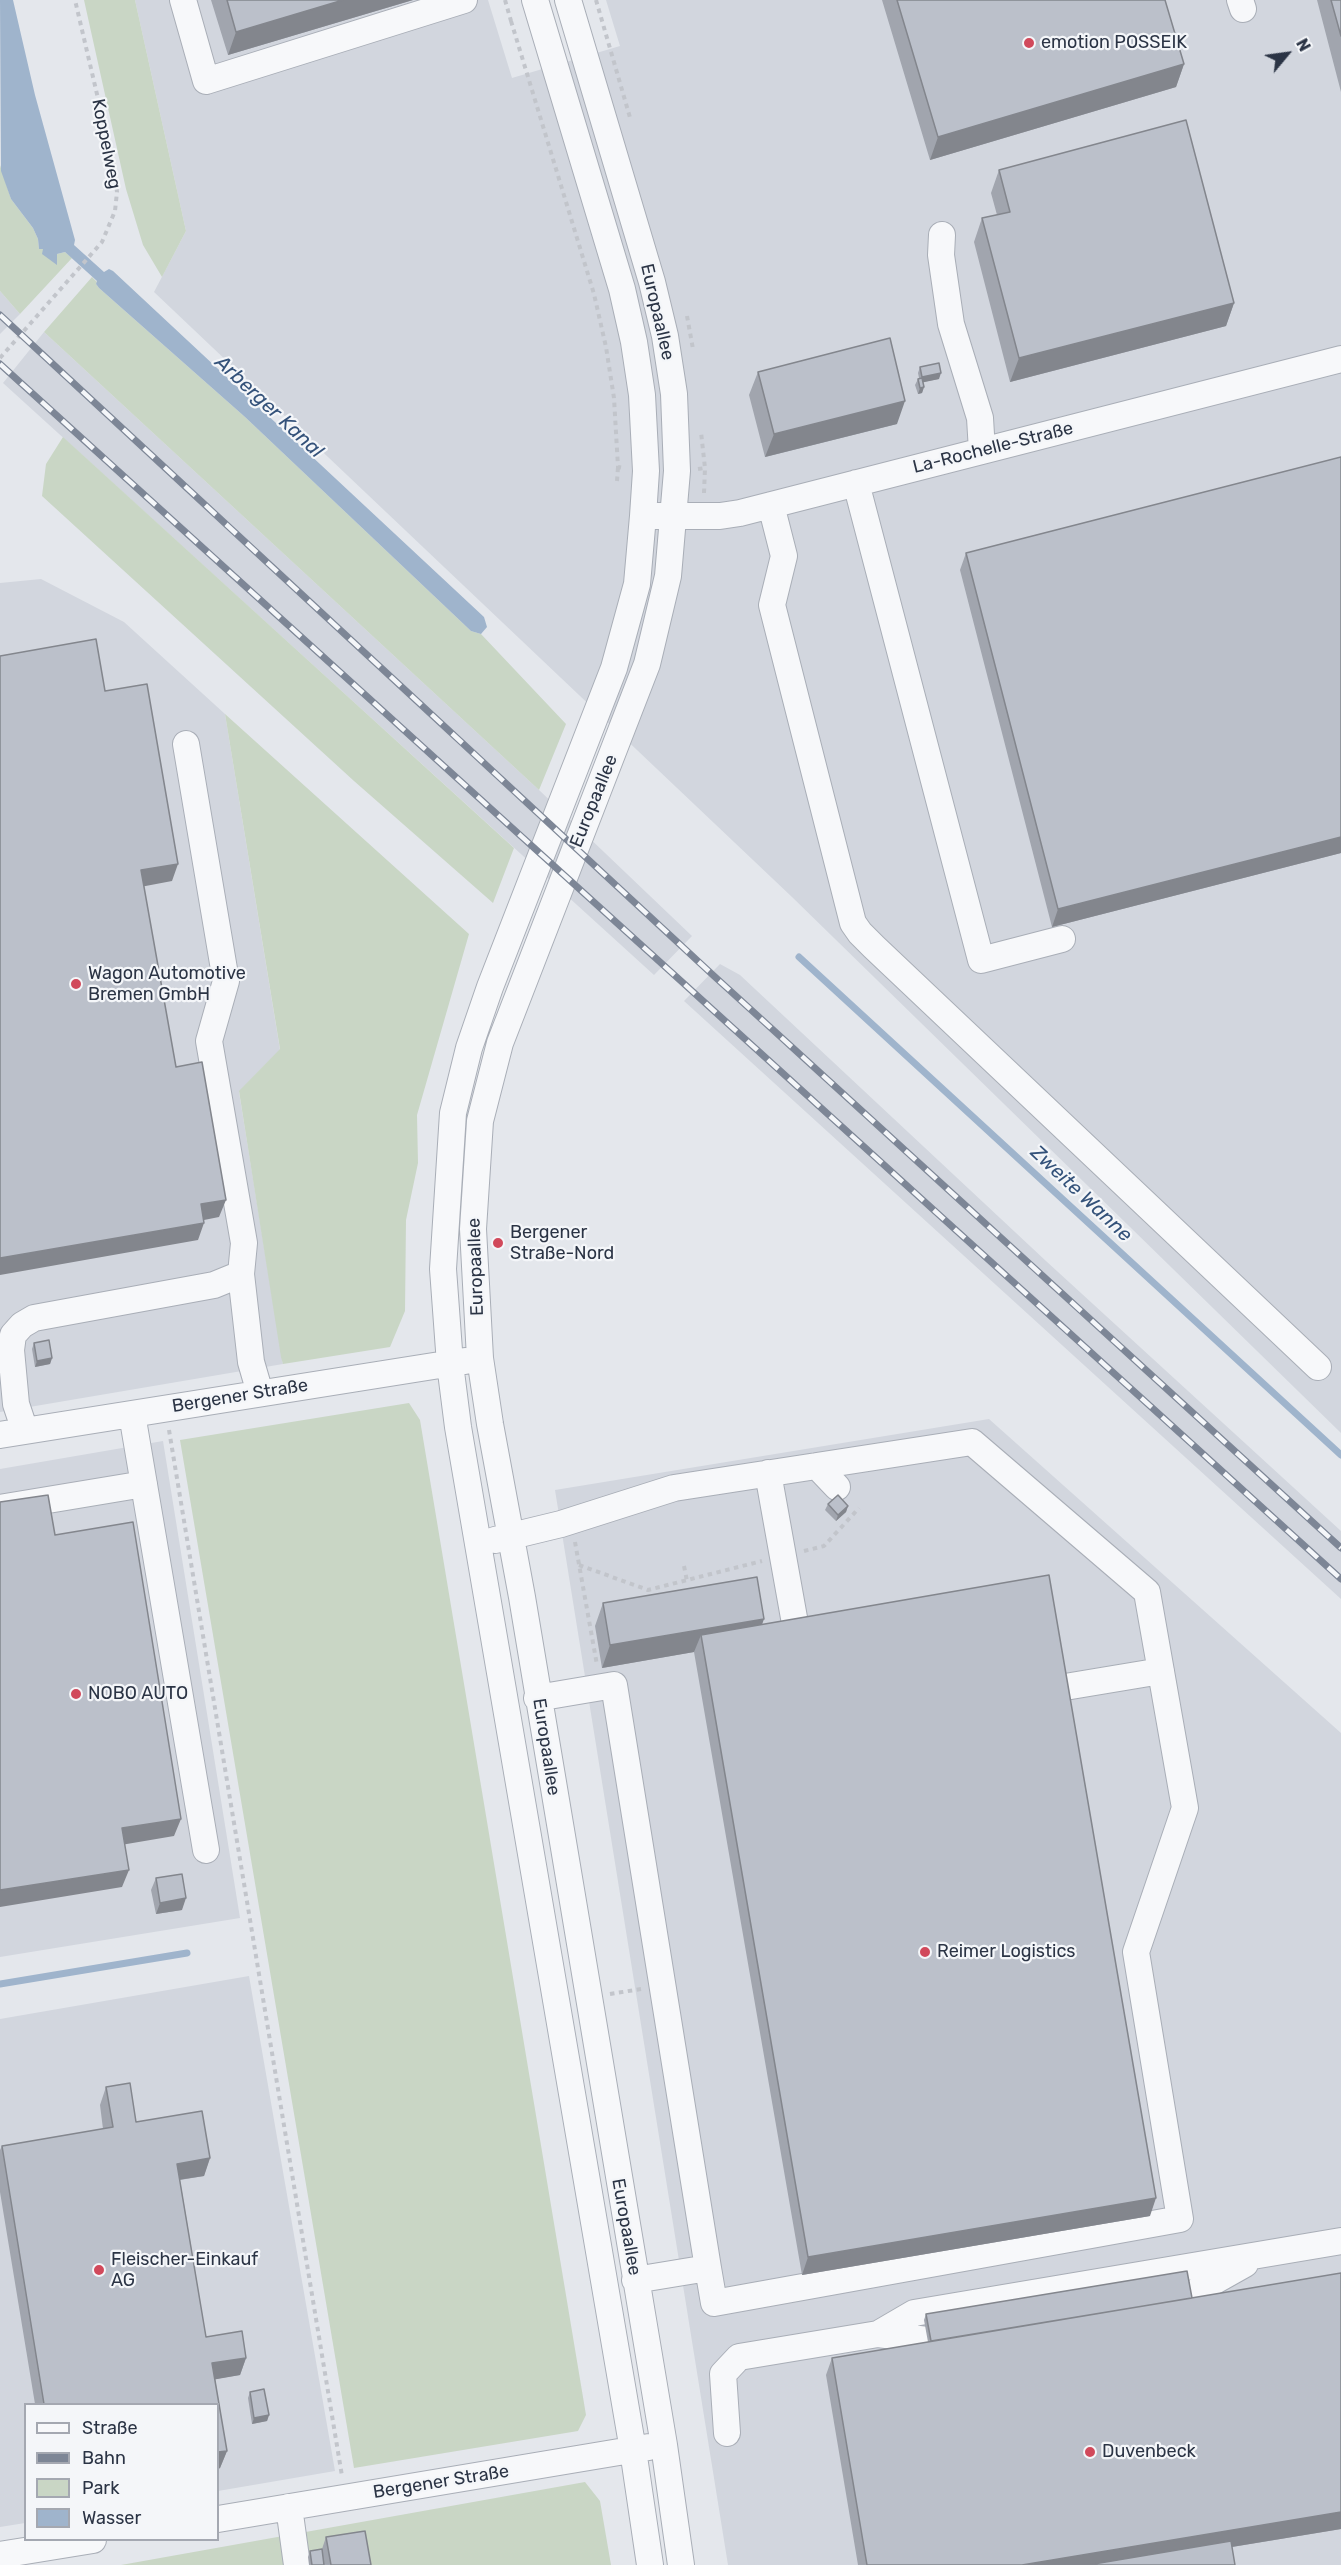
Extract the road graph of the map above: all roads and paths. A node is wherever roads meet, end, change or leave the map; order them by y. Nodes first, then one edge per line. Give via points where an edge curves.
1 (75, 0) edge
2 (183, 0) edge
3 (464, 0) edge
4 (535, 0) edge
5 (568, 0) edge
6 (942, 235) dead end
7 (0, 358) edge
8 (1341, 359) edge
9 (982, 451) junction
10 (618, 467) dead end
11 (617, 481) dead end
12 (856, 483) junction
13 (771, 505) junction
14 (642, 516) junction
15 (673, 517) junction
16 (186, 744) dead end
17 (1062, 939) dead end
18 (241, 1274) junction
19 (480, 1358) junction
20 (450, 1364) junction
21 (1318, 1367) dead end
22 (260, 1393) junction
23 (165, 1408) junction
24 (132, 1414) junction
25 (12, 1433) edge
26 (816, 1466) junction
27 (768, 1473) junction
28 (144, 1484) junction
29 (837, 1487) dead end
30 (0, 1508) edge
31 (859, 1508) dead end
32 (572, 1521) junction
33 (511, 1537) junction
34 (477, 1542) junction
35 (783, 1556) junction
36 (579, 1565) junction
37 (684, 1566) dead end
38 (687, 1581) junction
39 (522, 1597) junction
40 (488, 1600) junction
41 (796, 1629) edge
42 (1161, 1671) junction
43 (601, 1687) junction
44 (1059, 1688) edge
45 (537, 1698) junction
46 (206, 1850) dead end
47 (1340, 2242) edge
48 (1261, 2255) junction
49 (708, 2268) junction
50 (635, 2280) junction
51 (1188, 2296) edge
52 (878, 2334) junction
53 (927, 2340) edge
54 (727, 2433) dead end
55 (664, 2445) junction
56 (633, 2450) junction
57 (345, 2497) junction
58 (288, 2507) junction
59 (219, 2519) edge
60 (87, 2541) edge
61 (0, 2555) edge
62 (297, 2565) edge
63 (650, 2565) edge
64 (681, 2565) edge

1 - 7 path, Koppelweg via 114,167 115,211 102,242
2 - 3 street via 206,81
4 - 14 street, Europaallee via 622,289 634,342 642,395 646,471
5 - 15 street, Europaallee via 665,336 674,393 677,471
6 - 9 street via 941,255 951,324 980,418
8 - 9 street, La-Rochelle-Straße
9 - 12 street, La-Rochelle-Straße
10 - 11 path
12 - 13 street, La-Rochelle-Straße
12 - 17 street via 981,960
13 - 15 street, La-Rochelle-Straße via 720,516
13 - 21 street via 784,556 772,606 848,908 860,933
14 - 15 street, La-Rochelle-Straße
14 - 20 street, Europaallee via 636,584 614,668 490,987 453,1113 443,1269
15 - 19 street, Europaallee via 668,576 647,664 514,1002 480,1121 473,1229
16 - 18 street via 226,981 209,1041 244,1244
18 - 22 street via 251,1362
18 - 25 street via 214,1285 34,1318 22,1325 13,1335 11,1350 16,1404
19 - 20 street, Bergener Straße
19 - 33 street, Europaallee
20 - 22 street, Bergener Straße
20 - 34 street, Europaallee
22 - 23 street, Bergener Straße
23 - 24 street, Bergener Straße
23 - 57 path
24 - 25 street, Bergener Straße
24 - 28 street
26 - 27 street
26 - 29 street
26 - 42 street via 972,1442 1147,1592
27 - 32 street via 674,1488
27 - 35 street
28 - 30 street
28 - 46 street
31 - 35 path via 824,1546
32 - 33 street
32 - 36 path
33 - 34 street
33 - 39 street, Europaallee
34 - 40 street, Europaallee
35 - 38 path
35 - 41 street
36 - 38 path via 648,1590
36 - 43 path
37 - 38 path
39 - 40 street
39 - 45 street, Europaallee
40 - 56 street, Europaallee
42 - 44 street
42 - 49 street via 1185,1808 1136,1952 1180,2218 714,2303
43 - 45 street
43 - 49 street via 614,1685
45 - 50 street, Europaallee
47 - 48 street
48 - 51 street
48 - 52 street via 914,2313
49 - 50 street
50 - 55 street, Europaallee
52 - 53 street
52 - 54 street via 739,2357 723,2374
55 - 56 street, Bergener Straße
55 - 64 street, Europaallee
56 - 57 street, Bergener Straße
56 - 63 street, Europaallee
57 - 58 street, Bergener Straße
58 - 59 street, Bergener Straße
58 - 62 street
60 - 61 street

